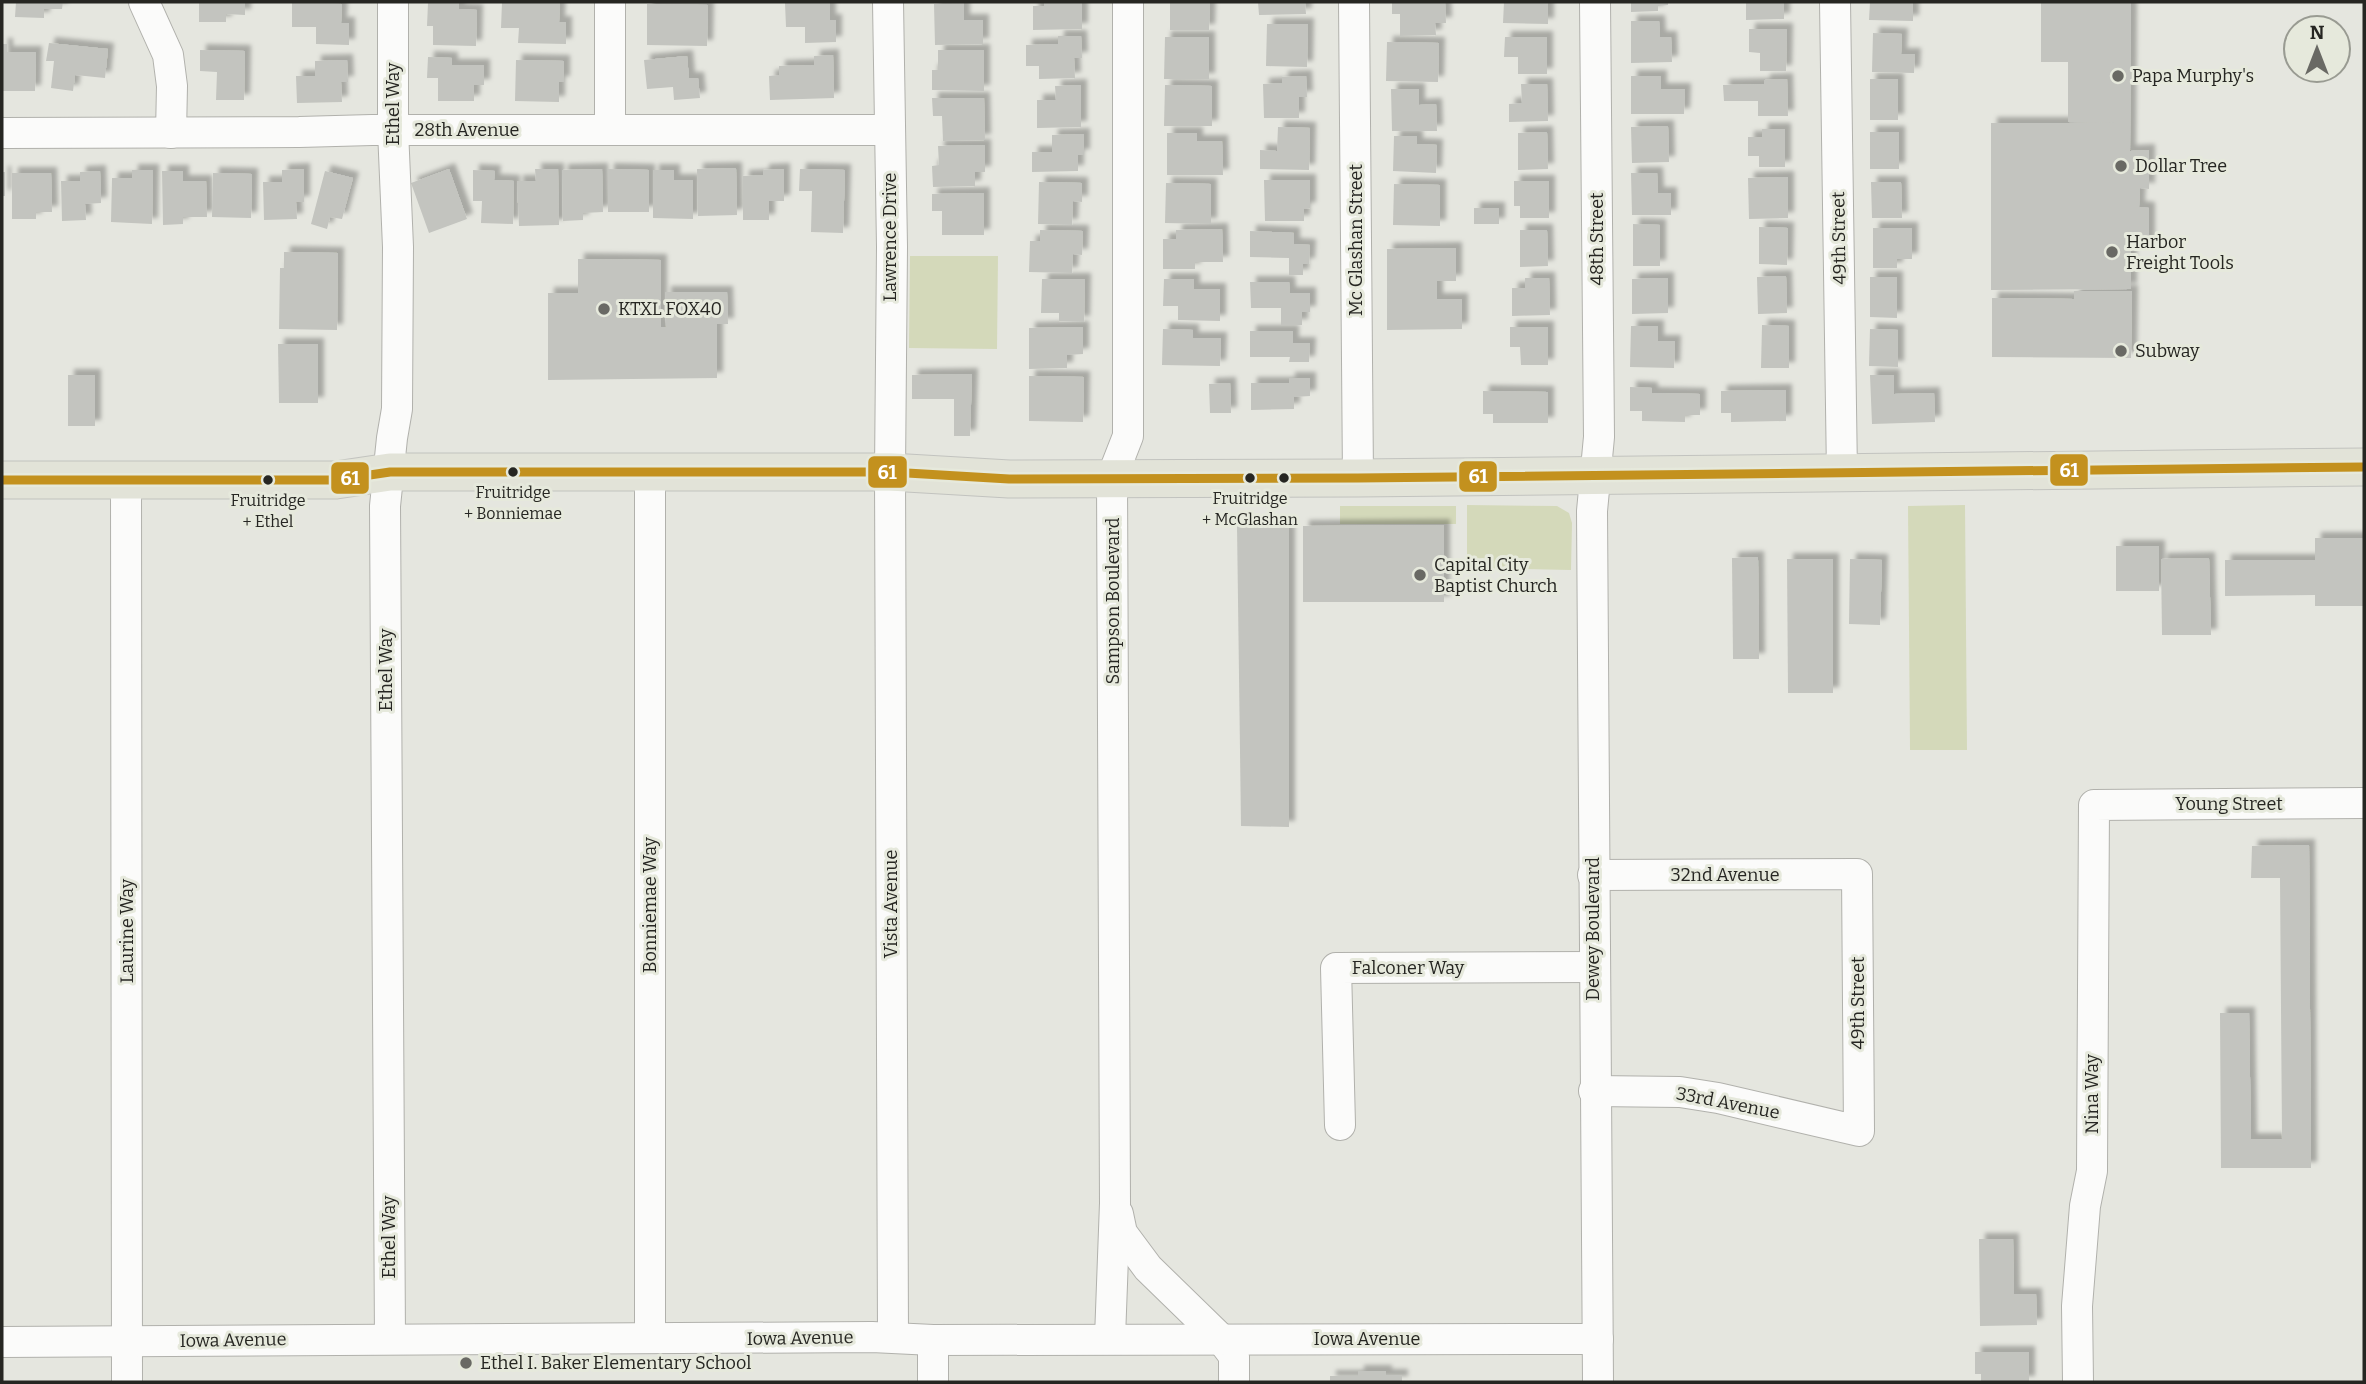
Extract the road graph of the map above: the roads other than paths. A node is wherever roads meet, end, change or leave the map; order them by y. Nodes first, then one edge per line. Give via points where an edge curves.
1 (144, 2) edge
2 (393, 2) edge
3 (610, 2) edge
4 (888, 2) edge
5 (1128, 2) edge
6 (1354, 2) edge
7 (1595, 2) edge
8 (1835, 2) edge
9 (393, 130) junction
10 (610, 130) junction
11 (890, 130) junction
12 (2, 133) edge
13 (171, 133) junction
14 (2364, 467) edge
15 (650, 471) junction
16 (390, 472) junction
17 (890, 472) junction
18 (1842, 474) junction
19 (1595, 476) junction
20 (1112, 477) junction
21 (1358, 478) junction
22 (2, 480) edge
23 (126, 480) junction
24 (2364, 803) edge
25 (2094, 805) joint
26 (1857, 874) joint
27 (1593, 875) junction
28 (1594, 967) junction
29 (1594, 1091) junction
30 (1340, 1125) dead end
31 (1860, 1131) joint
32 (1115, 1203) junction
33 (893, 1337) junction
34 (650, 1338) junction
35 (1110, 1338) junction
36 (390, 1339) junction
37 (1598, 1339) junction
38 (933, 1340) junction
39 (1222, 1340) junction
40 (2, 1342) edge
41 (127, 1342) junction
42 (127, 1382) edge
43 (933, 1382) edge
44 (1234, 1382) edge
45 (1598, 1382) edge
46 (2078, 1382) edge

1 - 13 street via 167,55
2 - 9 street, Ethel Way
3 - 10 street
4 - 11 street, Lawrence Drive
5 - 20 street, Sampson Boulevard via 1128,436
6 - 21 street, Mc Glashan Street
7 - 19 street, 48th Street via 1599,437
8 - 18 street, 49th Street
9 - 10 street, 28th Avenue
9 - 13 street, 28th Avenue
9 - 16 street, Ethel Way via 397,409
10 - 11 street, 28th Avenue
11 - 17 street, Lawrence Drive
12 - 13 street, 28th Avenue
14 - 18 main road
15 - 16 main road
15 - 17 main road
15 - 34 street, Bonniemae Way
16 - 23 main road via 336,480
16 - 36 street, Ethel Way via 385,506
17 - 20 main road
17 - 33 street, Vista Avenue
18 - 19 main road
19 - 21 main road
19 - 27 street, Dewey Boulevard
20 - 21 main road
20 - 32 street, Sampson Boulevard
22 - 23 main road
23 - 41 street, Laurine Way
24 - 25 street, Young Street
25 - 46 street, Nina Way via 2092,1171 2077,1306
26 - 27 street, 32nd Avenue
26 - 31 street, 49th Street
27 - 28 street, Dewey Boulevard
28 - 29 street, Dewey Boulevard
28 - 30 street, Falconer Way via 1336,968
29 - 31 street, 33rd Avenue via 1680,1092
29 - 37 street, Dewey Boulevard
32 - 35 street, Sampson Boulevard
32 - 39 street, Sampson Boulevard via 1122,1233 1147,1268
33 - 34 street, Iowa Avenue
33 - 38 street, Iowa Avenue
34 - 36 street, Iowa Avenue
35 - 38 street, Iowa Avenue
35 - 39 street, Iowa Avenue
36 - 41 street, Iowa Avenue
37 - 39 street, Iowa Avenue
37 - 45 street, Dewey Boulevard
38 - 43 street
39 - 44 street, Sampson Boulevard via 1234,1356
40 - 41 street, Iowa Avenue
41 - 42 street, Laurine Way

